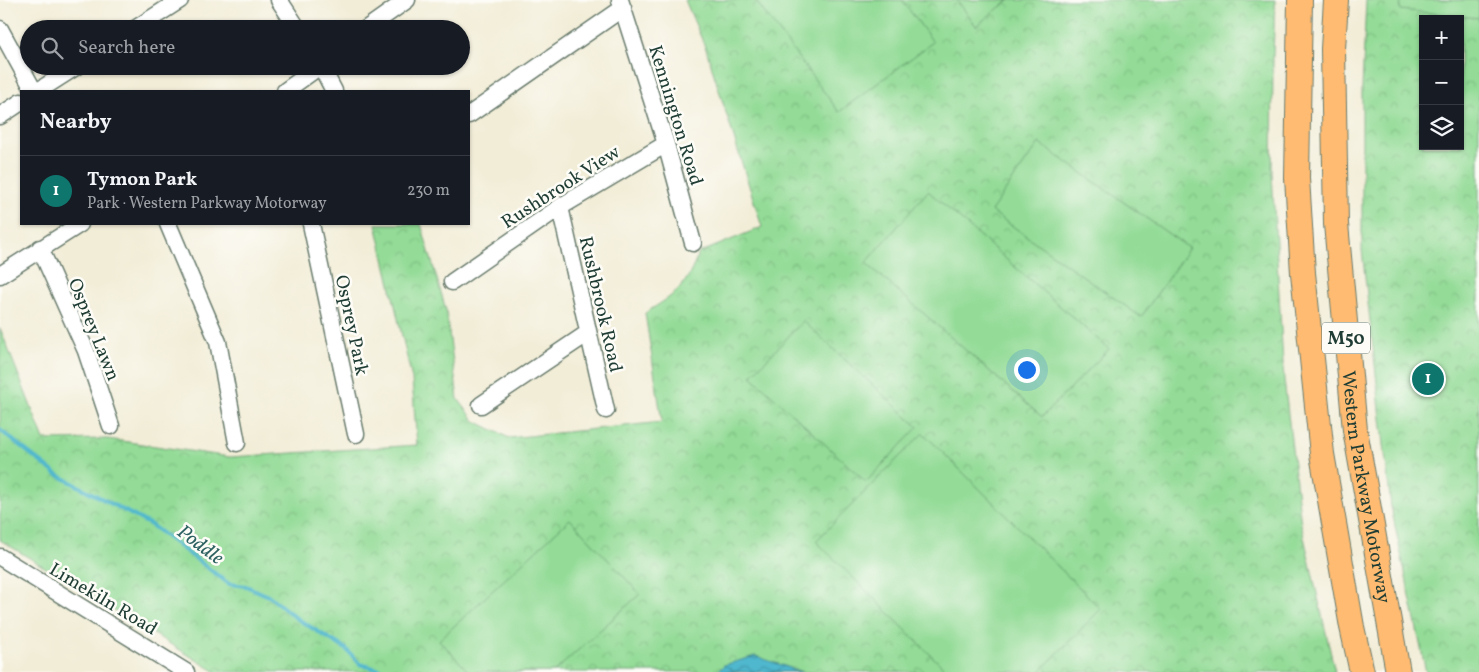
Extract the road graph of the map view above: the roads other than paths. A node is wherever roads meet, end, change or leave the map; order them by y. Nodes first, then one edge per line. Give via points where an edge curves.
1 (180, 0) edge
2 (279, 0) edge
3 (406, 0) edge
4 (1300, 0) edge
5 (1336, 0) edge
6 (621, 4) edge
7 (150, 20) edge
8 (292, 20) edge
9 (378, 20) edge
10 (0, 29) edge
11 (20, 63) edge
12 (27, 75) edge
13 (62, 75) edge
14 (307, 75) edge
15 (325, 75) edge
16 (35, 90) edge
17 (38, 90) edge
18 (285, 90) edge
19 (333, 90) edge
20 (20, 103) edge
21 (470, 114) edge
22 (0, 116) edge
23 (666, 144) junction
24 (560, 207) junction
25 (78, 225) edge
26 (168, 225) edge
27 (311, 225) edge
28 (693, 243) dead end
29 (40, 248) junction
30 (0, 276) edge
31 (452, 282) dead end
32 (588, 333) junction
33 (481, 405) dead end
34 (606, 410) dead end
35 (111, 426) dead end
36 (356, 434) dead end
37 (237, 442) dead end
38 (0, 557) edge
39 (186, 672) edge
40 (1362, 672) edge
41 (1398, 672) edge

1 - 7 street
2 - 8 street
3 - 9 street
4 - 40 highway, Western Parkway Motorway / M50 via 1297,178 1303,273 1322,454
5 - 41 highway, Western Parkway Motorway / M50 via 1333,49 1336,224 1353,410
6 - 21 street
6 - 23 street, Kennington Road
10 - 11 street
12 - 16 street
13 - 17 street
14 - 18 street
15 - 19 street
20 - 22 street
23 - 24 street, Rushbrook View
23 - 28 street, Kennington Road
24 - 31 street, Rushbrook View
24 - 32 street, Rushbrook Road
25 - 29 street
26 - 37 street via 218,342
27 - 36 street, Osprey Park
29 - 30 street
29 - 35 street, Osprey Lawn via 86,350
32 - 33 street
32 - 34 street, Rushbrook Road
38 - 39 street, Limekiln Road

